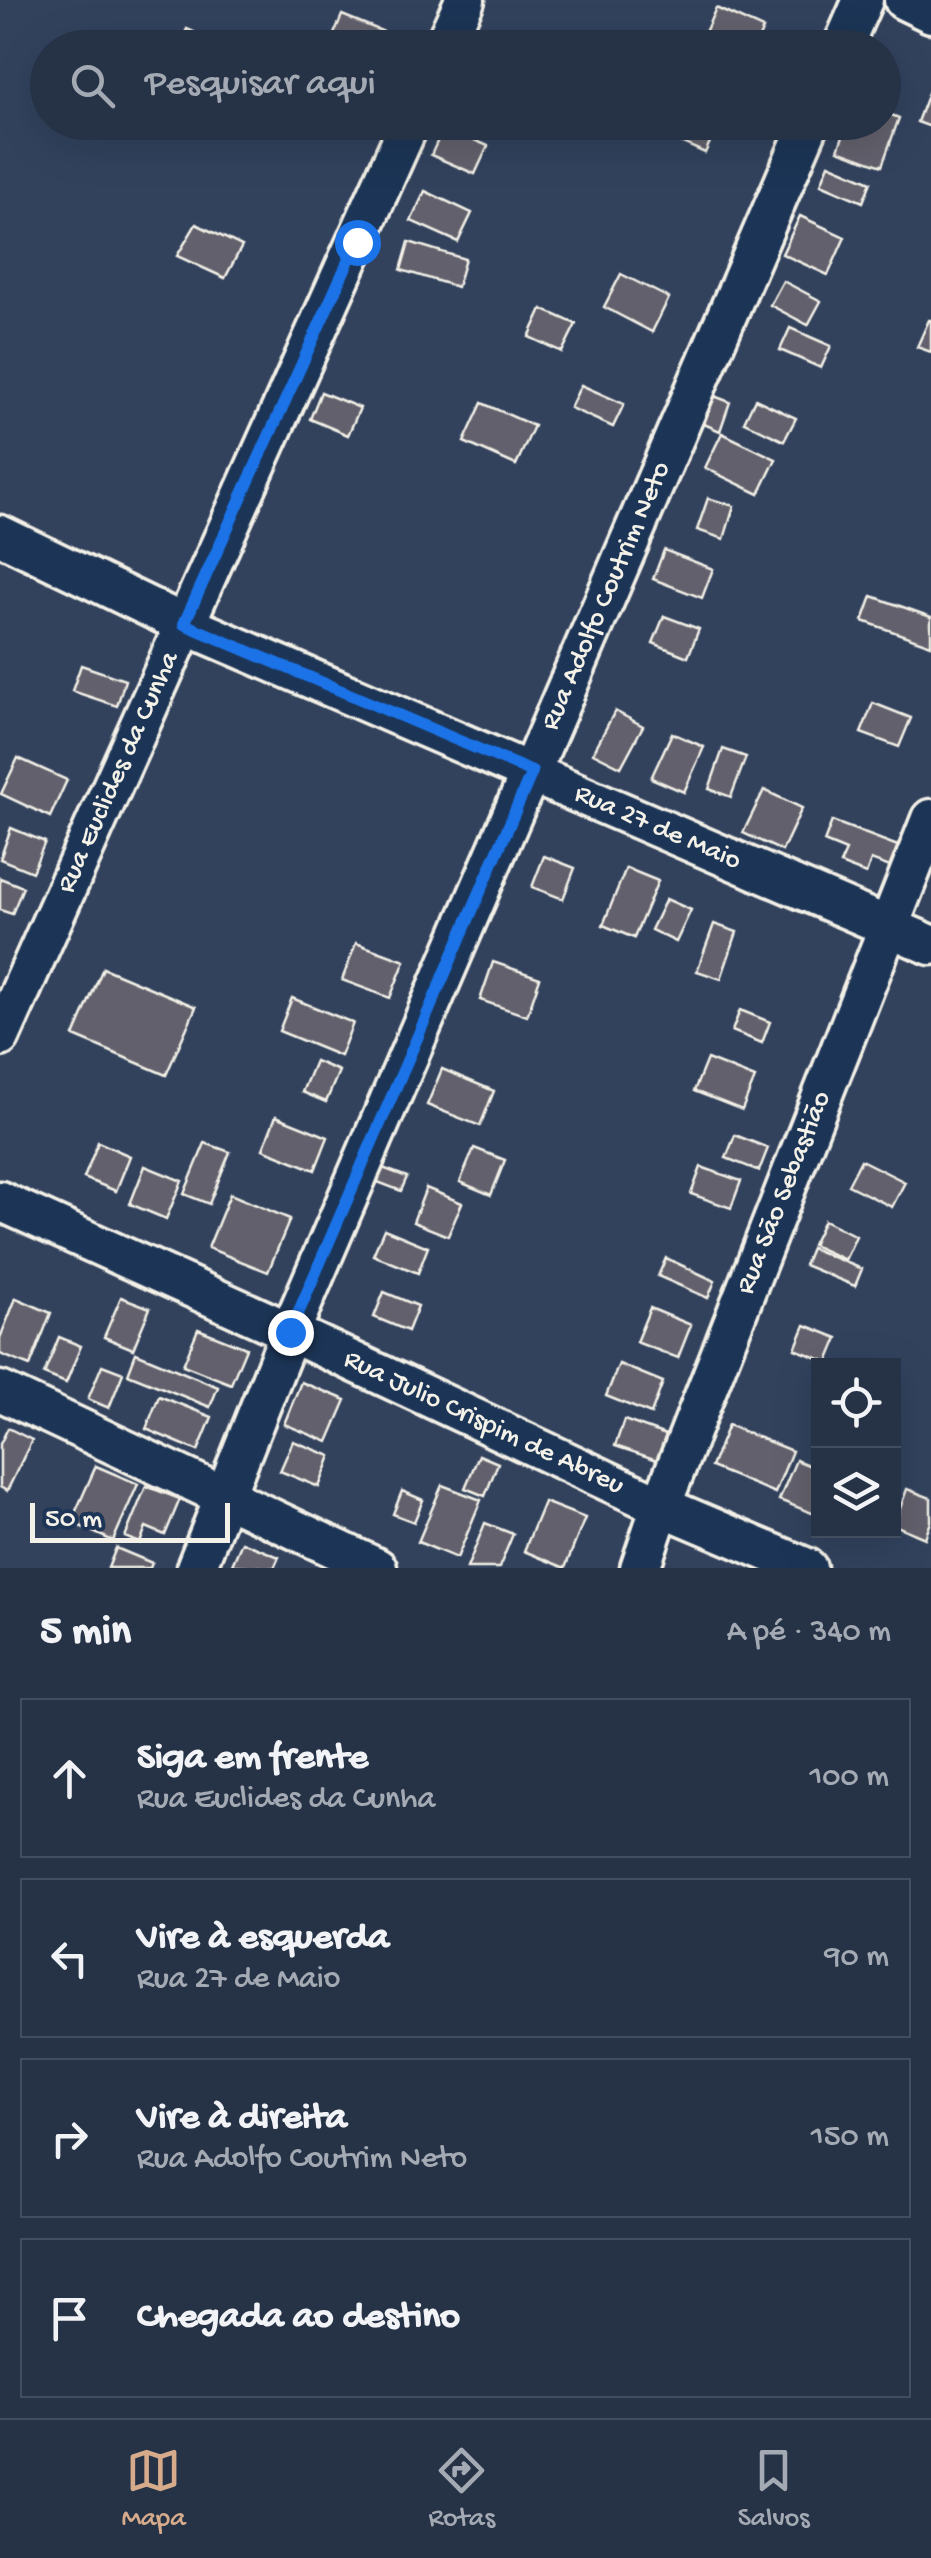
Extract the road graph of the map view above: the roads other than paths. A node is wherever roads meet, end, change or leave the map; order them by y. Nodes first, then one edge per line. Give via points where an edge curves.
1 (464, 0) edge
2 (862, 0) edge
3 (904, 0) edge
4 (931, 12) edge
5 (452, 30) edge
6 (850, 30) edge
7 (402, 140) edge
8 (802, 140) edge
9 (0, 536) edge
10 (184, 624) junction
11 (532, 772) junction
12 (931, 820) edge
13 (890, 929) junction
14 (931, 945) edge
15 (0, 1037) edge
16 (0, 1202) edge
17 (290, 1332) junction
18 (0, 1391) edge
19 (224, 1496) junction
20 (661, 1506) junction
21 (196, 1568) edge
22 (378, 1568) edge
23 (640, 1568) edge
24 (806, 1568) edge

1 - 5 street
2 - 6 street
3 - 4 street
7 - 10 street, Rua Euclides da Cunha
8 - 11 street, Rua Adolfo Coutrim Neto
9 - 10 street, Rua 27 de Maio
10 - 11 street, Rua 27 de Maio
10 - 15 street, Rua Euclides da Cunha
11 - 13 street, Rua 27 de Maio
11 - 17 street, Rua Adolfo Coutrim Neto
12 - 13 street, Rua São Sebastião
13 - 14 street, Rua 27 de Maio
13 - 20 street, Rua São Sebastião
16 - 17 street, Rua Julio Crispim de Abreu
17 - 19 street, Rua Adolfo Coutrim Neto
17 - 20 street, Rua Julio Crispim de Abreu
18 - 19 street
19 - 21 street, Rua Adolfo Coutrim Neto
19 - 22 street
20 - 23 street, Rua São Sebastião
20 - 24 street, Rua Julio Crispim de Abreu

